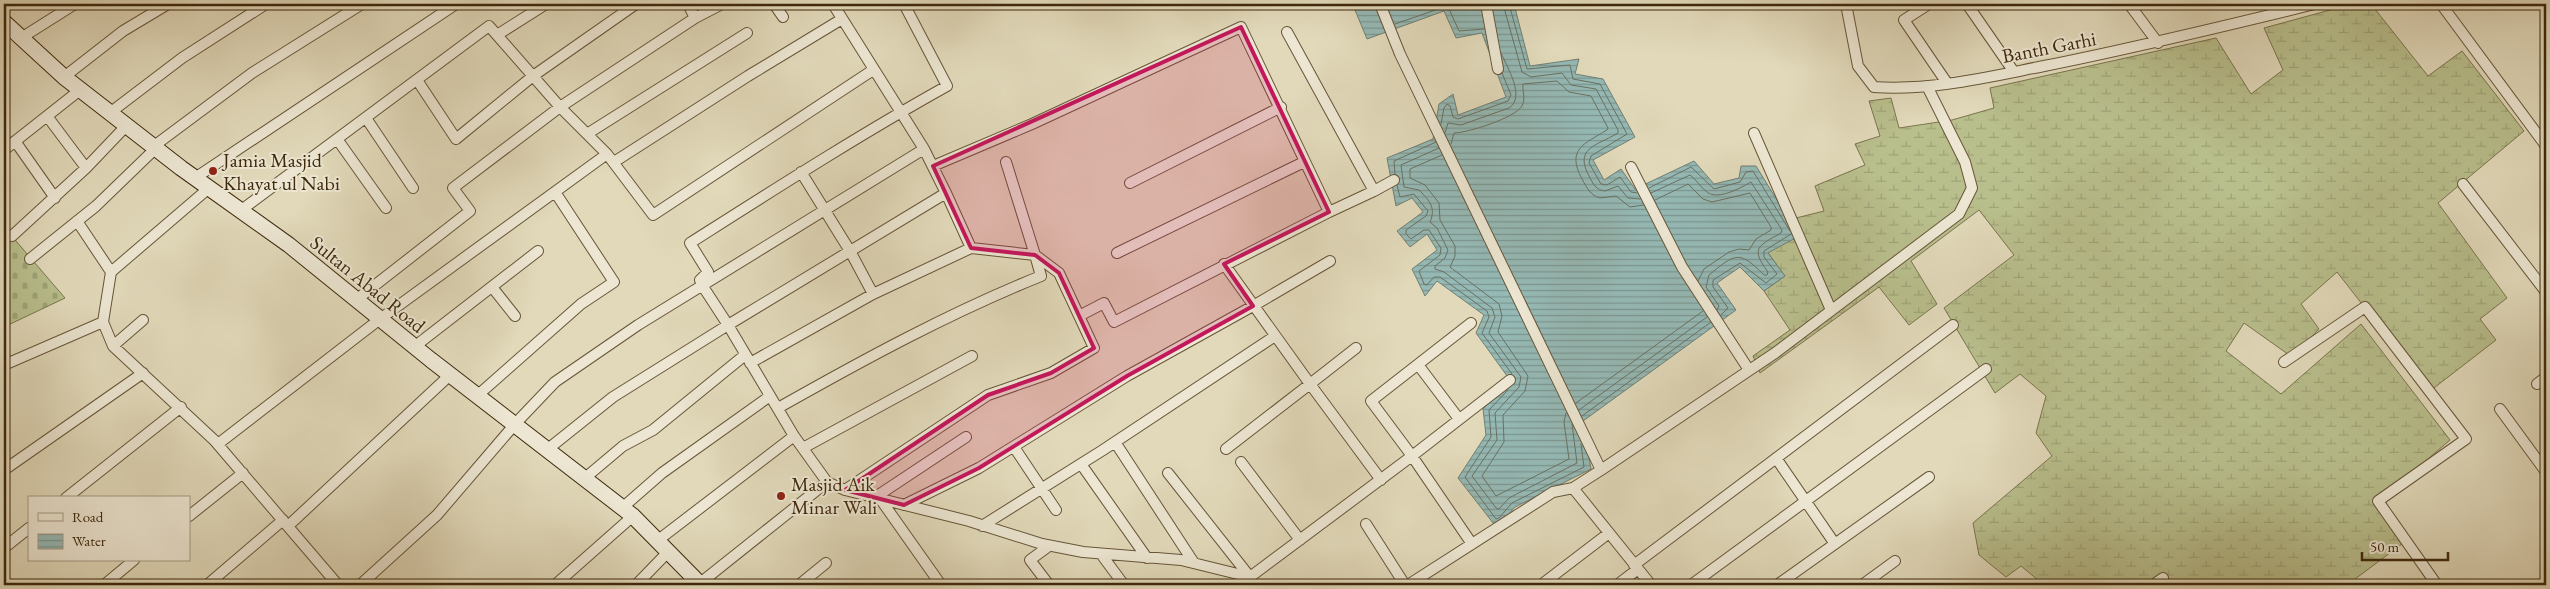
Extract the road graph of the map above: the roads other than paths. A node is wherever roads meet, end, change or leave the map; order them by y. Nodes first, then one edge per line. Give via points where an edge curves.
1 (75, 4) edge
2 (168, 4) edge
3 (266, 4) edge
4 (362, 4) edge
5 (456, 4) edge
6 (546, 4) edge
7 (636, 4) edge
8 (688, 4) edge
9 (722, 4) edge
10 (774, 4) edge
11 (832, 4) edge
12 (904, 4) edge
13 (1380, 4) edge
14 (1486, 4) edge
15 (1845, 4) edge
16 (1929, 4) edge
17 (1967, 4) edge
18 (2129, 4) edge
19 (2315, 4) edge
20 (2441, 4) edge
21 (2298, 6) edge
22 (783, 17) dead end
23 (695, 18) junction
24 (842, 19) junction
25 (4, 22) edge
26 (1287, 32) dead end
27 (747, 33) dead end
28 (497, 35) junction
29 (21, 38) junction
30 (2158, 43) junction
31 (1498, 68) dead end
32 (873, 70) junction
33 (2014, 72) junction
34 (64, 76) junction
35 (533, 76) junction
36 (416, 80) junction
37 (1947, 83) junction
38 (1927, 86) junction
39 (80, 90) junction
40 (560, 107) junction
41 (1281, 107) junction
42 (902, 111) junction
43 (111, 112) junction
44 (47, 116) junction
45 (366, 118) junction
46 (127, 125) junction
47 (1754, 133) dead end
48 (587, 134) junction
49 (337, 139) junction
50 (15, 141) junction
51 (2546, 146) edge
52 (155, 147) junction
53 (924, 149) junction
54 (4, 150) edge
55 (607, 154) junction
56 (614, 162) junction
57 (1006, 162) dead end
58 (1304, 162) junction
59 (932, 166) junction
60 (1631, 167) dead end
61 (86, 168) junction
62 (801, 172) junction
63 (195, 178) junction
64 (1394, 180) dead end
65 (1130, 183) dead end
66 (2463, 184) dead end
67 (209, 188) junction
68 (414, 188) dead end
69 (1374, 190) junction
70 (555, 192) junction
71 (946, 193) junction
72 (55, 198) junction
73 (386, 208) dead end
74 (825, 210) junction
75 (240, 211) junction
76 (1329, 212) junction
77 (77, 221) junction
78 (12, 236) dead end
79 (971, 248) junction
80 (538, 251) dead end
81 (850, 251) junction
82 (1117, 253) dead end
83 (1035, 255) junction
84 (30, 259) dead end
85 (1330, 261) dead end
86 (1224, 264) junction
87 (111, 272) junction
88 (702, 285) junction
89 (492, 287) junction
90 (2546, 292) edge
91 (873, 294) junction
92 (356, 300) junction
93 (1254, 306) junction
94 (1831, 310) junction
95 (515, 316) dead end
96 (1079, 316) junction
97 (380, 319) junction
98 (143, 320) dead end
99 (103, 322) junction
100 (1472, 323) dead end
101 (728, 325) junction
102 (1953, 325) dead end
103 (1275, 336) junction
104 (112, 346) junction
105 (414, 346) junction
106 (1356, 348) dead end
107 (972, 356) dead end
108 (748, 359) junction
109 (2284, 362) dead end
110 (4, 365) edge
111 (1419, 366) junction
112 (1986, 369) dead end
113 (1748, 370) junction
114 (143, 373) junction
115 (450, 375) junction
116 (2546, 377) edge
117 (1510, 380) dead end
118 (1310, 384) junction
119 (2537, 384) dead end
120 (478, 395) junction
121 (770, 396) junction
122 (181, 407) junction
123 (778, 408) junction
124 (2500, 409) dead end
125 (1459, 419) junction
126 (515, 424) junction
127 (794, 436) junction
128 (966, 437) dead end
129 (1115, 442) junction
130 (218, 444) junction
131 (1014, 446) junction
132 (803, 448) junction
133 (548, 449) junction
134 (1226, 449) dead end
135 (1412, 456) junction
136 (1776, 458) junction
137 (1241, 462) dead end
138 (1081, 464) junction
139 (4, 470) edge
140 (1601, 470) junction
141 (2546, 472) edge
142 (243, 473) junction
143 (1168, 473) dead end
144 (1930, 477) dead end
145 (585, 478) junction
146 (1381, 480) junction
147 (827, 482) junction
148 (1573, 488) junction
149 (846, 490) junction
150 (1042, 490) junction
151 (69, 496) edge
152 (878, 499) junction
153 (1806, 501) junction
154 (904, 506) junction
155 (1056, 510) dead end
156 (628, 512) junction
157 (190, 515) edge
158 (286, 523) junction
159 (1366, 524) dead end
160 (982, 526) junction
161 (28, 529) edge
162 (1609, 533) junction
163 (657, 540) junction
164 (1300, 540) junction
165 (1472, 544) junction
166 (1835, 544) junction
167 (1049, 546) junction
168 (4, 548) edge
169 (668, 552) junction
170 (1102, 554) junction
171 (1147, 558) junction
172 (1895, 561) dead end
173 (132, 562) edge
174 (826, 563) dead end
175 (1194, 563) junction
176 (1636, 567) junction
177 (2163, 578) dead end
178 (1253, 581) edge
179 (104, 585) edge
180 (207, 585) edge
181 (338, 585) edge
182 (360, 585) edge
183 (555, 585) edge
184 (636, 585) edge
185 (700, 585) edge
186 (799, 585) edge
187 (941, 585) edge
188 (1049, 585) edge
189 (1124, 585) edge
190 (1406, 585) edge
191 (1541, 585) edge
192 (1617, 585) edge
193 (1651, 585) edge
194 (1692, 585) edge
195 (1777, 585) edge
196 (1862, 585) edge
197 (2153, 585) edge
198 (2437, 585) edge

1 - 29 street
2 - 34 street via 123,31
3 - 43 street via 182,58
4 - 52 street via 252,73
5 - 63 street
6 - 28 street
7 - 35 street
8 - 23 street
9 - 23 street
10 - 22 street
11 - 24 street
12 - 42 street via 947,86
13 - 140 street via 1400,54
14 - 31 street
15 - 38 street, Banth Garhi via 1858,66 1874,87 1907,89
16 - 37 street via 1904,20
17 - 33 street
18 - 30 street
19 - 21 street, Banth Garhi
20 - 51 street
21 - 30 street, Banth Garhi
23 - 40 street
24 - 32 street
24 - 56 street
25 - 29 street, Sultan Abad Road
26 - 69 street
27 - 48 street
28 - 35 street
28 - 36 street via 489,26
29 - 34 street, Sultan Abad Road
30 - 33 street, Banth Garhi
32 - 42 street
32 - 56 street via 653,215
33 - 37 street, Banth Garhi
34 - 39 street, Sultan Abad Road
35 - 36 street via 456,139
35 - 40 street
36 - 45 street
37 - 38 street, Banth Garhi
38 - 94 street via 1965,162 1972,188 1959,214
39 - 43 street, Sultan Abad Road
39 - 44 street
40 - 48 street
40 - 92 street via 453,188 470,211
41 - 58 street
41 - 59 street via 1241,27 1032,124
41 - 65 street
42 - 53 street
42 - 62 street
43 - 46 street, Sultan Abad Road
44 - 50 street
44 - 61 street
45 - 49 street
45 - 68 street
46 - 52 street, Sultan Abad Road
46 - 61 street
47 - 94 street
48 - 55 street
49 - 73 street
49 - 75 street
50 - 54 street
50 - 72 street
52 - 63 street, Sultan Abad Road
52 - 77 street
53 - 59 street
53 - 74 street
55 - 56 street
55 - 70 street
57 - 83 street
58 - 76 street
58 - 82 street
59 - 71 street
60 - 113 street via 1682,267
61 - 72 street
62 - 74 street
62 - 88 street via 690,243 708,272 700,280
63 - 67 street, Sultan Abad Road
64 - 69 street
66 - 90 street
67 - 75 street, Sultan Abad Road
67 - 87 street
69 - 76 street
70 - 97 street
70 - 120 street via 614,282 581,304
71 - 79 street
71 - 81 street
72 - 78 street
74 - 81 street
74 - 88 street
75 - 92 street, Sultan Abad Road via 289,245
76 - 86 street
77 - 84 street
77 - 87 street
79 - 83 street
79 - 91 street
80 - 89 street
81 - 91 street
81 - 101 street
83 - 96 street via 1059,273
83 - 123 street via 1041,276 987,297 874,353
85 - 93 street
86 - 93 street
86 - 96 street via 1114,322 1104,303
87 - 99 street
88 - 101 street
88 - 126 street via 555,382
89 - 95 street
89 - 105 street
91 - 108 street
92 - 97 street, Sultan Abad Road
93 - 103 street
93 - 131 street via 1127,376
94 - 113 street
96 - 149 street via 1094,348 1051,373 988,395
97 - 105 street, Sultan Abad Road
97 - 130 street
98 - 104 street
99 - 104 street
99 - 110 street
100 - 111 street
101 - 108 street
101 - 133 street via 613,397
102 - 136 street
103 - 118 street
103 - 129 street
104 - 114 street
105 - 115 street, Sultan Abad Road
106 - 118 street
107 - 132 street
108 - 121 street
108 - 145 street via 653,430 623,446
109 - 198 street via 2365,307 2466,439 2378,501
111 - 125 street
111 - 135 street via 1371,401
112 - 153 street
113 - 140 street
114 - 122 street
114 - 139 street
115 - 120 street, Sultan Abad Road
115 - 158 street
116 - 119 street
117 - 125 street
118 - 134 street
118 - 146 street
120 - 126 street, Sultan Abad Road
121 - 123 street
121 - 156 street via 662,473
122 - 130 street
122 - 151 street
123 - 127 street
124 - 141 street
125 - 135 street
126 - 133 street, Sultan Abad Road
126 - 182 street via 437,515
127 - 132 street
127 - 163 street
128 - 152 street
129 - 138 street
129 - 175 street
130 - 142 street
131 - 150 street
131 - 154 street via 979,468
132 - 147 street
133 - 145 street, Sultan Abad Road
135 - 146 street
135 - 165 street
136 - 153 street
136 - 176 street
137 - 164 street
138 - 150 street
138 - 171 street
140 - 148 street
142 - 157 street
142 - 158 street
143 - 178 street
144 - 166 street
145 - 156 street, Sultan Abad Road
146 - 164 street
147 - 149 street
147 - 185 street
148 - 162 street
148 - 165 street via 1552,492
149 - 152 street
150 - 155 street
150 - 160 street
152 - 154 street
152 - 187 street
153 - 166 street
153 - 194 street
154 - 160 street
156 - 163 street, Sultan Abad Road
156 - 183 street
158 - 180 street
158 - 181 street
159 - 190 street
160 - 167 street
161 - 168 street
162 - 176 street
162 - 191 street
163 - 169 street, Sultan Abad Road
164 - 178 street
165 - 190 street
166 - 195 street
167 - 170 street
167 - 188 street via 1030,560
169 - 184 street
169 - 185 street, Sultan Abad Road
170 - 171 street
170 - 189 street
171 - 175 street
172 - 196 street
173 - 179 street
174 - 186 street
175 - 178 street
176 - 192 street
176 - 193 street
177 - 197 street

